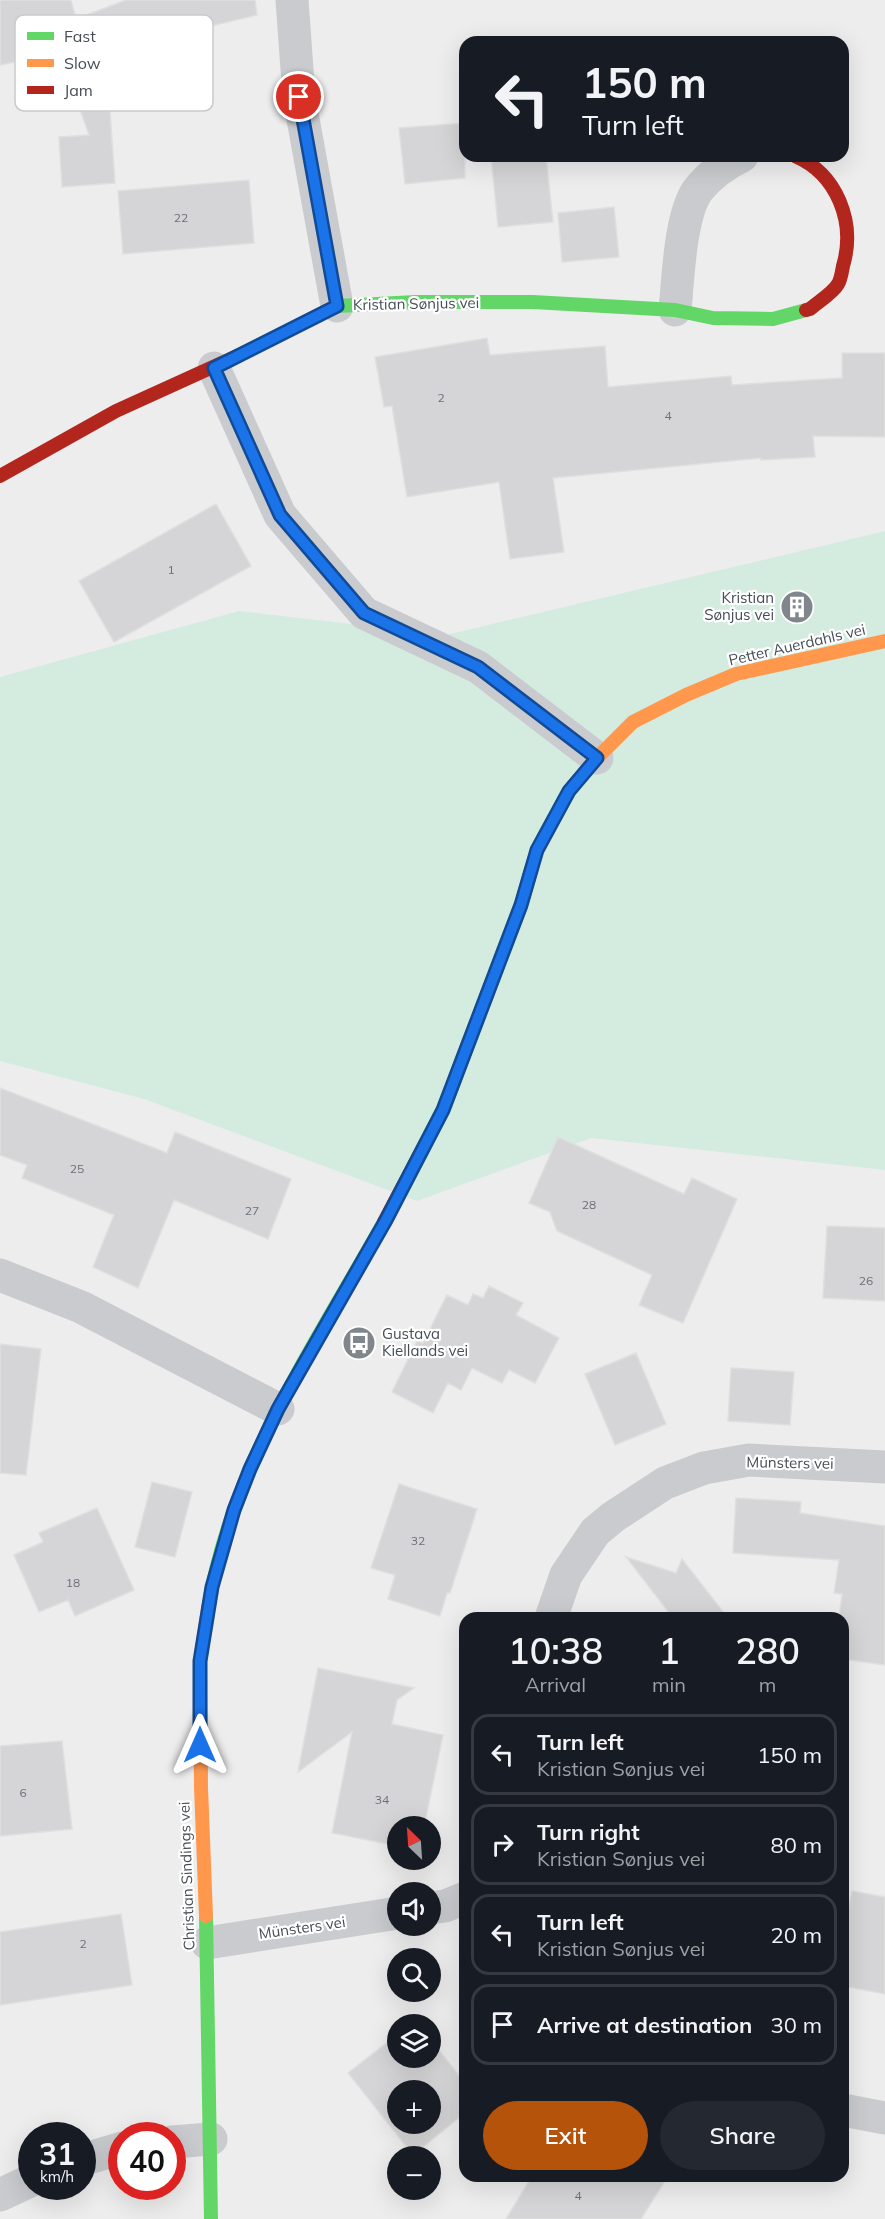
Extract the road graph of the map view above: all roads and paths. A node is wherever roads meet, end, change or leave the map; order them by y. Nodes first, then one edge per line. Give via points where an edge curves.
1 (291, 0) edge
2 (731, 162) edge
3 (809, 162) edge
4 (337, 306) junction
5 (675, 310) junction
6 (214, 368) junction
7 (0, 476) edge
8 (885, 641) edge
9 (597, 758) junction
10 (0, 1275) edge
11 (278, 1409) junction
12 (885, 1467) edge
13 (553, 1612) edge
14 (459, 1900) edge
15 (441, 1907) edge
16 (387, 1915) edge
17 (207, 1943) junction
18 (849, 2111) edge
19 (885, 2118) edge
20 (211, 2139) junction
21 (186, 2141) edge
22 (18, 2187) edge
23 (0, 2195) edge
24 (211, 2219) edge

1 - 4 street, Kristian Sønjus vei via 299,97
2 - 5 street via 697,191 686,220
3 - 5 street, Kristian Sønjus vei via 836,190 847,223 846,257 838,285 810,309 773,320 713,318
4 - 5 street, Kristian Sønjus vei via 533,302
4 - 6 street, Kristian Sønjus vei
6 - 7 street, Kristian Sønjus vei via 116,411
6 - 9 street via 280,515 364,613 478,667
8 - 9 street, Petter Auerdahls vei via 726,678 633,722
9 - 11 street, Christian Sindings vei via 569,791 537,850 521,905 443,1110 386,1220
10 - 11 street via 81,1306
11 - 17 street, Christian Sindings vei via 234,1510 212,1587 200,1661
12 - 13 street, Münsters vei via 749,1460 705,1468 665,1483 595,1532 566,1575
14 - 15 street
16 - 17 street, Münsters vei
17 - 20 street, Christian Sindings vei
18 - 19 street
20 - 21 street
20 - 24 street, Christian Sindings vei
22 - 23 street

